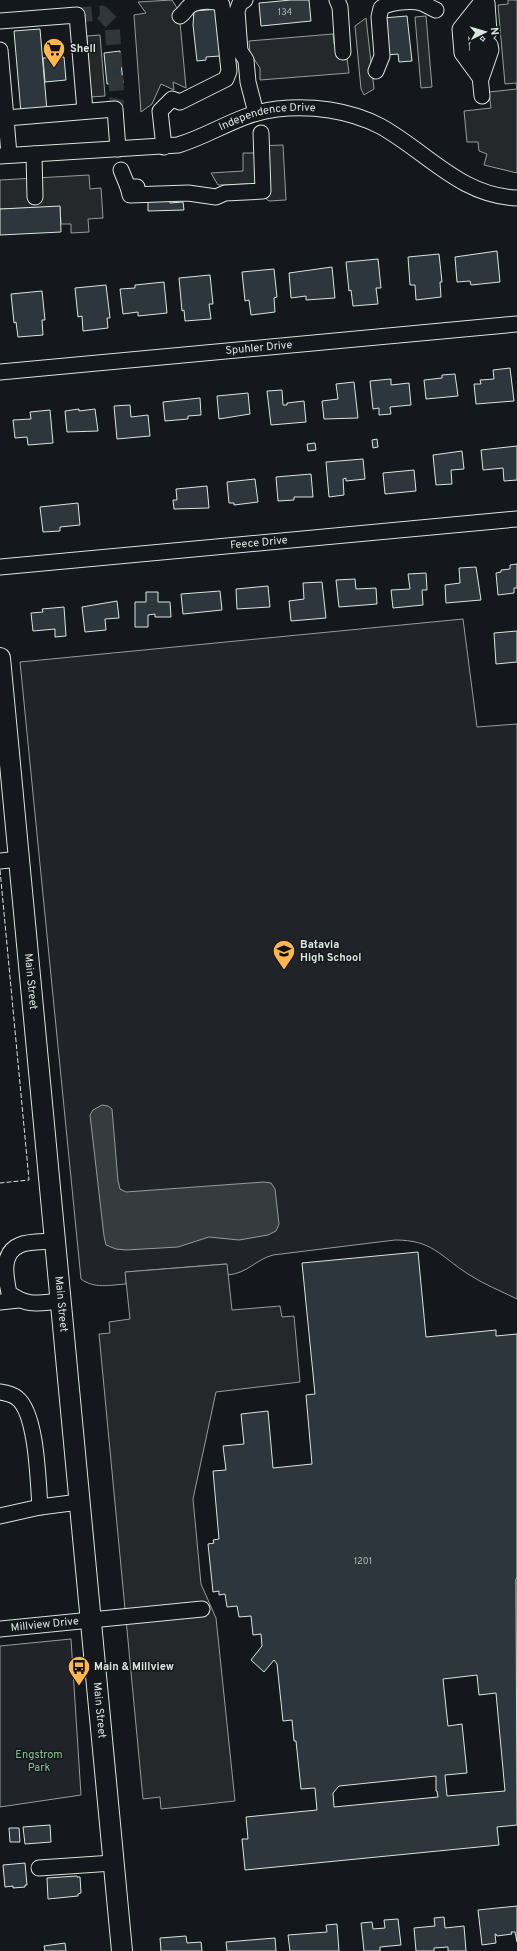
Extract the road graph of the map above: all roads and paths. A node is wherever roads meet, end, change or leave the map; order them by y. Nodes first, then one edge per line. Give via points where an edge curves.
1 (245, 0) edge
2 (337, 0) edge
3 (485, 0) edge
4 (436, 10) dead end
5 (180, 16) dead end
6 (0, 21) edge
7 (479, 39) junction
8 (0, 50) edge
9 (343, 52) dead end
10 (376, 71) dead end
11 (481, 79) junction
12 (2, 89) edge
13 (482, 96) dead end
14 (85, 111) junction
15 (256, 113) junction
16 (6, 118) junction
17 (261, 133) dead end
18 (164, 147) junction
19 (118, 150) junction
20 (34, 154) junction
21 (4, 155) edge
22 (121, 170) dead end
23 (35, 197) dead end
24 (517, 198) edge
25 (517, 324) edge
26 (0, 372) edge
27 (517, 519) edge
28 (0, 567) edge
29 (0, 658) edge
30 (9, 860) edge
31 (54, 1241) junction
32 (19, 1300) junction
33 (60, 1301) junction
34 (0, 1302) edge
35 (0, 1392) edge
36 (79, 1502) junction
37 (40, 1507) junction
38 (0, 1516) edge
39 (202, 1609) dead end
40 (90, 1621) junction
41 (0, 1630) edge
42 (113, 1863) junction
43 (39, 1868) dead end
44 (122, 1951) edge

1 - 15 street via 240,3 237,11 240,51 246,60 248,82
2 - 9 street via 340,7
3 - 7 street
3 - 7 street via 468,29
3 - 11 street via 460,29 462,53
4 - 10 street via 414,2 390,4 382,8 379,17 382,56
5 - 18 street via 192,4 219,1 222,5 229,71 226,79 180,102 172,99 160,111
6 - 14 street via 77,15
7 - 11 street
7 - 11 street via 490,50
8 - 12 street
11 - 13 street
12 - 16 street
14 - 16 street
14 - 19 street via 115,109
15 - 18 street, Independence Drive via 227,123 191,141
15 - 24 street, Independence Drive via 299,108 351,115 379,126 461,182 487,192
16 - 21 street
17 - 22 street via 263,191 225,193 189,186 128,187
18 - 19 street, Independence Drive
19 - 20 street, Independence Drive
20 - 21 street, Independence Drive
20 - 23 street
25 - 26 street, Spuhler Drive
27 - 28 street, Feece Drive
29 - 30 main road, Main Street
30 - 31 main road, Main Street
31 - 32 street via 19,1245 10,1253 6,1262 6,1279 9,1293
31 - 33 main road, Main Street
32 - 33 street via 32,1304
32 - 34 street
33 - 36 main road, Main Street
35 - 37 street via 18,1398 32,1426
36 - 37 street
36 - 40 main road, Main Street
37 - 38 street
39 - 40 street, Millview Drive
40 - 41 street, Millview Drive
40 - 42 main road, Main Street
42 - 43 street
42 - 44 main road, Main Street

